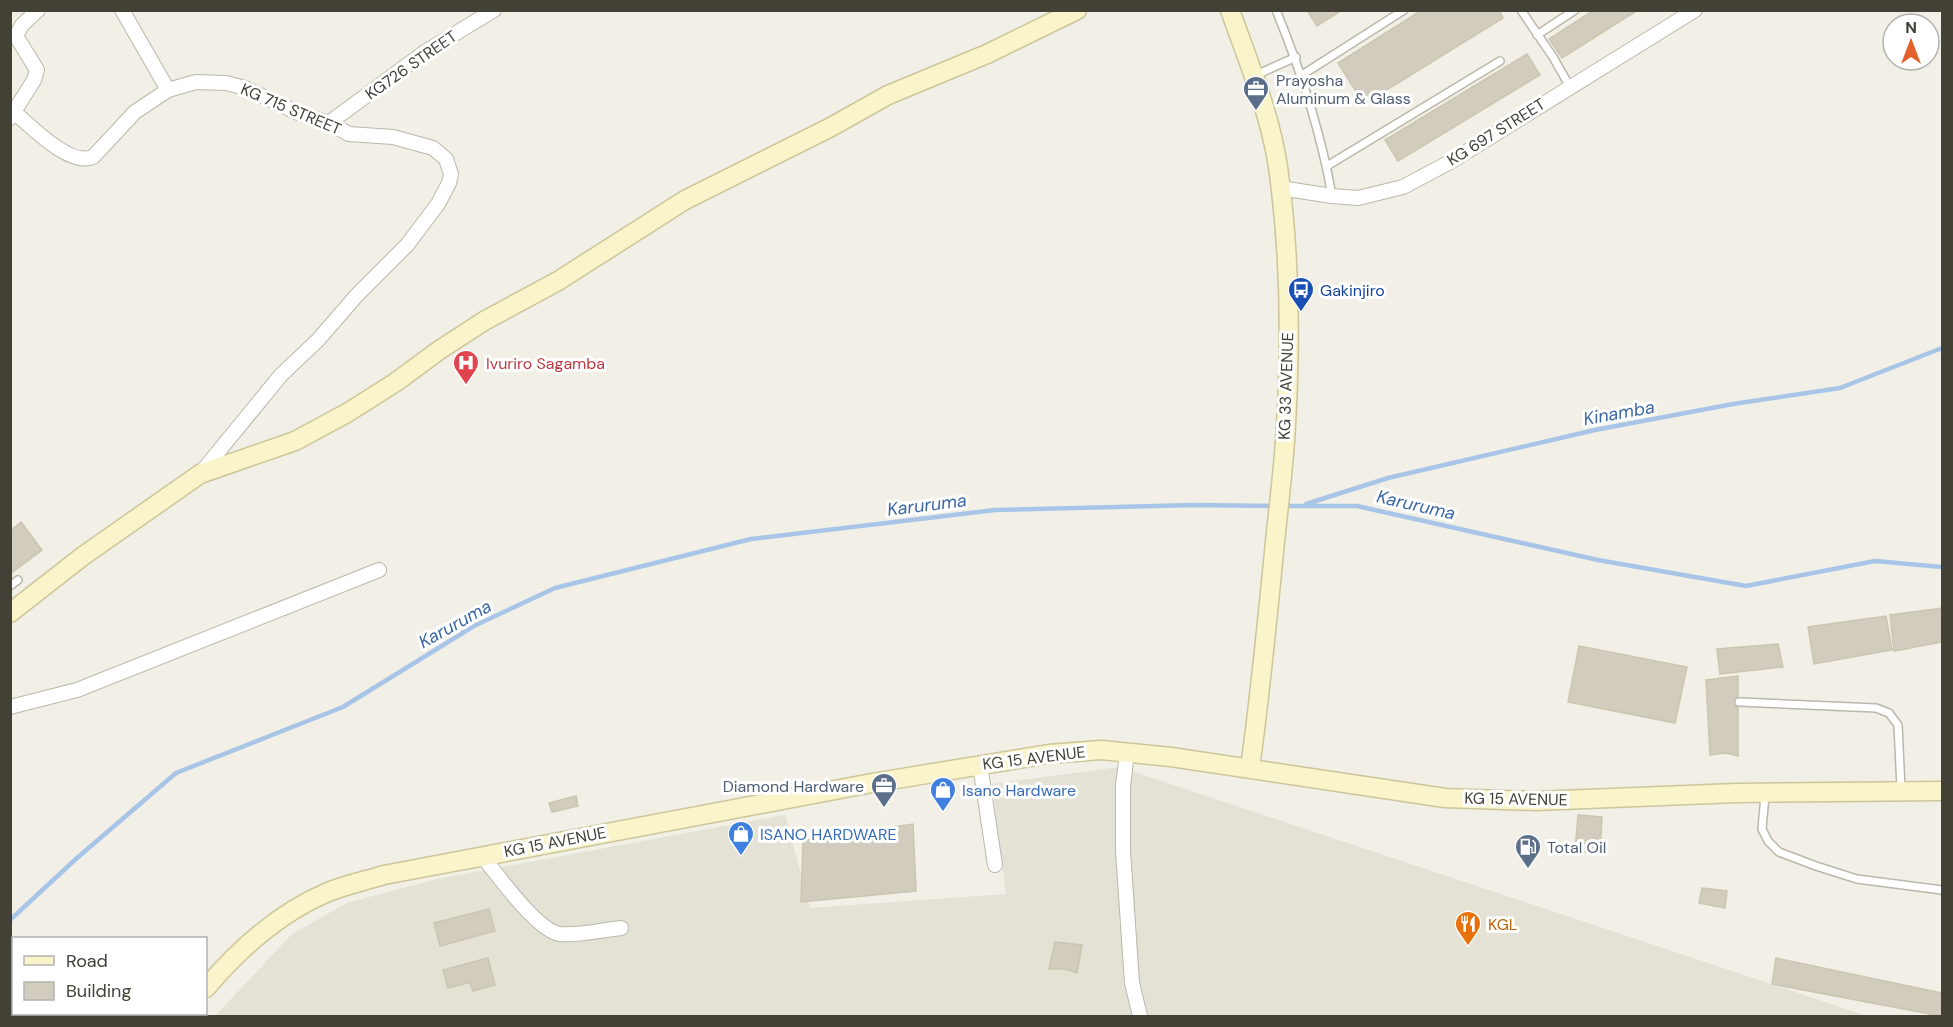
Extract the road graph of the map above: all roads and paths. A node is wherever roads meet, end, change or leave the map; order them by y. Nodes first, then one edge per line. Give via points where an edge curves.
1 (38, 10) edge
2 (122, 10) edge
3 (494, 10) edge
4 (1077, 10) edge
5 (1230, 10) edge
6 (1276, 10) edge
7 (1404, 10) edge
8 (1521, 10) edge
9 (1575, 10) edge
10 (1695, 10) edge
11 (1537, 35) junction
12 (1296, 57) junction
13 (1500, 61) dead end
14 (1302, 75) junction
15 (1254, 76) junction
16 (1570, 87) junction
17 (168, 90) junction
18 (13, 115) edge
19 (329, 123) junction
20 (1327, 166) junction
21 (1280, 188) junction
22 (1332, 196) junction
23 (200, 474) junction
24 (379, 570) dead end
25 (18, 580) dead end
26 (10, 586) edge
27 (10, 613) edge
28 (1739, 702) dead end
29 (10, 707) edge
30 (1127, 753) junction
31 (980, 765) junction
32 (1250, 768) junction
33 (1942, 791) edge
34 (1901, 792) junction
35 (1766, 793) junction
36 (482, 856) junction
37 (995, 865) dead end
38 (1942, 890) edge
39 (621, 928) dead end
40 (207, 987) edge
41 (1140, 1017) edge

1 - 18 street via 16,36 37,70
2 - 17 street
3 - 19 street, KG726 STREET via 425,52
4 - 23 main road via 987,54 888,95 685,200 558,281 484,321 347,413 295,441
5 - 15 main road, KG 33 AVENUE
6 - 12 lane
7 - 14 lane
8 - 11 lane
9 - 11 lane
10 - 16 street, KG 697 STREET
11 - 16 lane
12 - 14 lane
12 - 15 lane
13 - 20 lane
14 - 20 lane
15 - 21 main road, KG 33 AVENUE via 1278,165
16 - 22 street, KG 697 STREET via 1403,187 1358,198
17 - 18 street, KG 715 STREET via 135,112 87,159 72,157
17 - 19 street, KG 715 STREET via 196,82 226,83
19 - 23 street, KG 715 STREET via 349,134 393,137 433,148 446,159 451,174 449,183 406,245 281,375
20 - 22 lane
21 - 22 street, KG 697 STREET
21 - 32 main road, KG 33 AVENUE via 1288,293 1286,427
23 - 27 main road
24 - 29 street via 77,690
25 - 26 lane
28 - 34 lane via 1876,708 1889,713 1899,725
30 - 31 main road, KG 15 AVENUE via 1101,750 1049,754
30 - 32 main road, KG 15 AVENUE
30 - 41 street via 1123,851 1132,983
31 - 36 main road, KG 15 AVENUE
31 - 37 street
32 - 35 main road, KG 15 AVENUE via 1445,798 1536,801
33 - 34 main road, KG 15 AVENUE
34 - 35 main road, KG 15 AVENUE
35 - 38 lane via 1762,829 1779,852 1857,879
36 - 39 street via 550,932
36 - 40 main road, KG 15 AVENUE via 384,875 325,893 270,924

